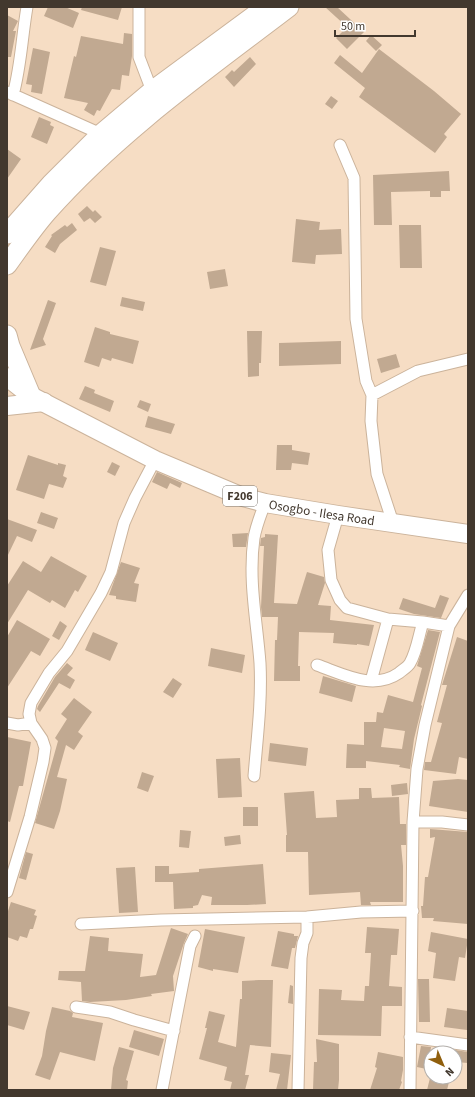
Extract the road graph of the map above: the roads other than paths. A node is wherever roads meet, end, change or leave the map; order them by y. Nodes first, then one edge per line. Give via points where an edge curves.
1 (27, 7) edge
2 (140, 7) edge
3 (266, 7) edge
4 (289, 7) edge
5 (152, 91) junction
6 (10, 94) edge
7 (101, 134) junction
8 (340, 145) dead end
9 (7, 234) edge
10 (7, 265) edge
11 (7, 335) edge
12 (468, 359) edge
13 (7, 377) edge
14 (7, 393) edge
15 (372, 395) junction
16 (37, 399) junction
17 (7, 406) edge
18 (155, 460) junction
19 (265, 503) junction
20 (338, 515) junction
21 (393, 523) junction
22 (468, 534) edge
23 (468, 594) edge
24 (388, 619) junction
25 (423, 622) junction
26 (449, 626) junction
27 (317, 665) dead end
28 (371, 681) junction
29 (7, 723) edge
30 (31, 723) junction
31 (254, 776) dead end
32 (413, 822) junction
33 (468, 825) edge
34 (7, 892) edge
35 (413, 911) junction
36 (307, 917) junction
37 (81, 924) dead end
38 (195, 936) dead end
39 (76, 1007) dead end
40 (174, 1031) junction
41 (410, 1037) junction
42 (468, 1045) edge
43 (162, 1090) edge
44 (298, 1090) edge
45 (410, 1090) edge

1 - 6 street via 18,76
2 - 5 street via 139,57
3 - 5 highway
4 - 10 highway via 161,104 102,156 47,212
5 - 7 highway
6 - 7 street
7 - 9 highway via 51,184
8 - 15 street via 354,178 356,319 366,381
11 - 16 highway
12 - 15 street via 418,371
13 - 16 main road, Osogbo - Ilesa Road / F206
14 - 16 main road, Osogbo - Ilesa Road / F206
15 - 21 street via 377,474
16 - 17 main road
16 - 18 main road, Osogbo - Ilesa Road / F206
18 - 19 main road, Osogbo - Ilesa Road / F206 via 242,497
18 - 30 street via 124,524 111,572 101,593 67,651 48,673 31,703
19 - 20 main road, Osogbo - Ilesa Road / F206
19 - 31 street via 254,538 253,559 253,594 260,663 260,702
20 - 21 main road, Osogbo - Ilesa Road / F206
20 - 24 street via 328,550 331,580 337,593 347,608
21 - 22 main road, Osogbo - Ilesa Road / F206
23 - 26 street
24 - 25 street
24 - 28 street
25 - 26 street
25 - 28 street via 410,663 386,680
26 - 32 street via 425,725 416,775
27 - 28 street
29 - 30 street
30 - 34 street via 45,748 30,817
32 - 33 street
32 - 35 street
35 - 36 street
35 - 41 street
36 - 37 street
36 - 44 street via 307,933 301,958
38 - 40 street via 190,946
39 - 40 street via 110,1012
40 - 43 street
41 - 42 street
41 - 45 street

